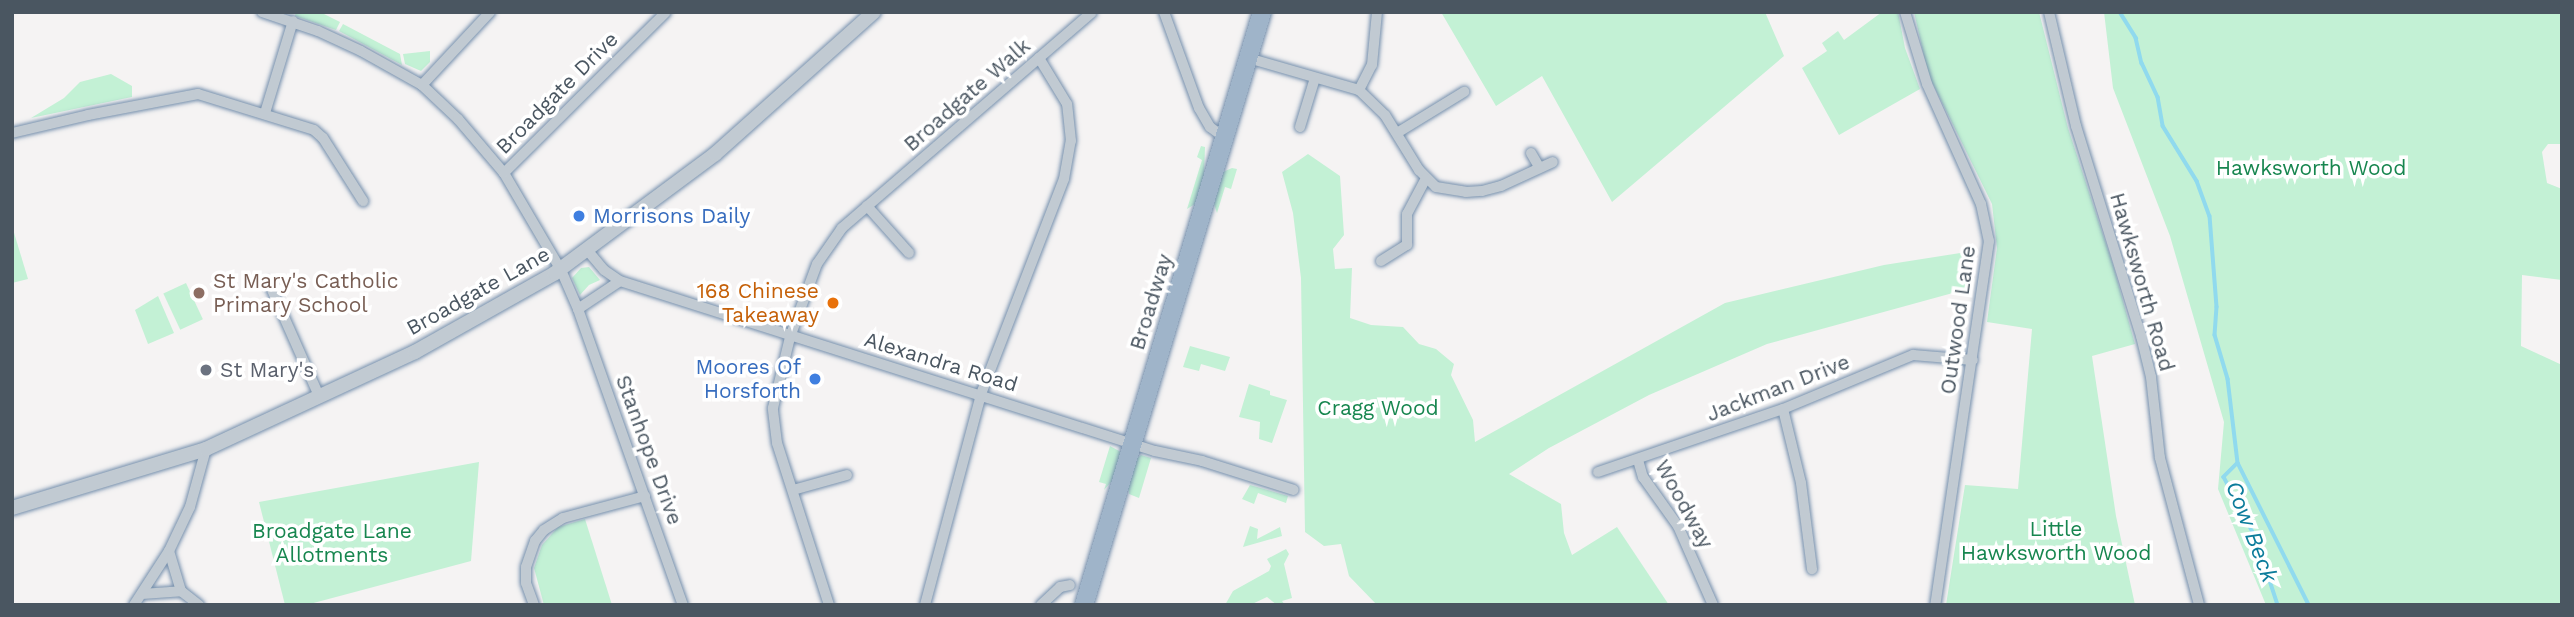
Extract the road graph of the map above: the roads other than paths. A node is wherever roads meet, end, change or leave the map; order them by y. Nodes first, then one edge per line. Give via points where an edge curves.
1 (262, 12) edge
2 (490, 12) edge
3 (666, 12) edge
4 (874, 12) edge
5 (1092, 12) edge
6 (1164, 12) edge
7 (1262, 12) edge
8 (1377, 12) edge
9 (1905, 12) edge
10 (2049, 12) edge
11 (293, 21) junction
12 (1039, 58) junction
13 (1248, 58) junction
14 (1315, 78) junction
15 (422, 85) junction
16 (1359, 90) junction
17 (1464, 92) dead end
18 (265, 114) junction
19 (1300, 127) dead end
20 (12, 133) edge
21 (1397, 133) junction
22 (1224, 137) junction
23 (1531, 153) dead end
24 (1553, 162) dead end
25 (1539, 167) junction
26 (504, 173) junction
27 (1426, 179) junction
28 (363, 201) dead end
29 (867, 206) junction
30 (588, 251) junction
31 (909, 253) dead end
32 (1381, 261) dead end
33 (561, 270) junction
34 (620, 281) junction
35 (269, 283) dead end
36 (578, 309) junction
37 (790, 337) junction
38 (1973, 360) junction
39 (981, 394) junction
40 (319, 396) junction
41 (1783, 409) junction
42 (1133, 443) junction
43 (206, 449) junction
44 (1638, 460) junction
45 (1598, 472) dead end
46 (847, 475) dead end
47 (793, 490) junction
48 (1294, 490) dead end
49 (645, 496) junction
50 (12, 508) edge
51 (169, 551) junction
52 (1812, 569) dead end
53 (1070, 585) dead end
54 (181, 591) junction
55 (142, 594) junction
56 (134, 605) edge
57 (199, 605) edge
58 (534, 605) edge
59 (683, 605) edge
60 (829, 605) edge
61 (925, 605) edge
62 (1041, 605) edge
63 (1084, 605) edge
64 (1713, 605) edge
65 (1936, 605) edge
66 (2199, 605) edge

1 - 11 street, Stanhope Drive
2 - 15 street
3 - 26 street, Broadgate Drive
4 - 30 street, Broadgate Lane via 715,154
5 - 12 street, Broadgate Walk
6 - 22 street via 1199,108 1210,127
7 - 13 highway, Broadway
8 - 16 street via 1372,65
9 - 38 street, Outwood Lane via 1927,85 1981,204 1989,241
10 - 66 street, Hawksworth Road via 2076,126 2141,336 2151,377 2160,458
11 - 15 street, Stanhope Drive
11 - 18 street
12 - 29 street, Broadgate Walk
12 - 39 street via 1067,104 1070,141 1064,179
13 - 14 street
13 - 22 highway, Broadway
14 - 16 street
14 - 19 street
15 - 26 street, Stanhope Drive
16 - 21 street
17 - 21 street
18 - 20 street via 214,98 184,95
18 - 28 street via 314,130
21 - 27 street
22 - 42 highway, Broadway
23 - 25 street
24 - 25 street
25 - 27 street via 1502,186 1466,192 1436,187
26 - 33 street, Stanhope Drive
27 - 32 street via 1407,214 1406,245
29 - 31 street
29 - 37 street, Broadgate Walk via 842,228 817,264
30 - 33 street, Broadgate Lane
30 - 34 street, Alexandra Road
33 - 36 street, Stanhope Drive
33 - 40 street, Broadgate Lane via 415,352
34 - 36 street
34 - 37 street, Alexandra Road
35 - 40 street
36 - 49 street, Stanhope Drive
37 - 39 street, Alexandra Road
37 - 47 street, Broadgate Walk via 773,408 777,443
38 - 41 street, Jackman Drive via 1913,355
38 - 65 street, Outwood Lane
39 - 42 street, Alexandra Road
39 - 61 street
40 - 43 street, Broadgate Lane
41 - 44 street, Jackman Drive
41 - 52 street via 1801,483
42 - 48 street, Alexandra Road
42 - 63 highway, Broadway
43 - 50 street, Broadgate Lane
43 - 51 street via 190,507
44 - 45 street, Jackman Drive
44 - 64 street, Woodway via 1643,477 1678,526
46 - 47 street
47 - 60 street, Broadgate Walk
49 - 58 street via 563,518 544,530 526,567
49 - 59 street, Stanhope Drive
51 - 54 street
51 - 55 street
53 - 62 street via 1060,587
54 - 55 street
54 - 57 street
55 - 56 street

